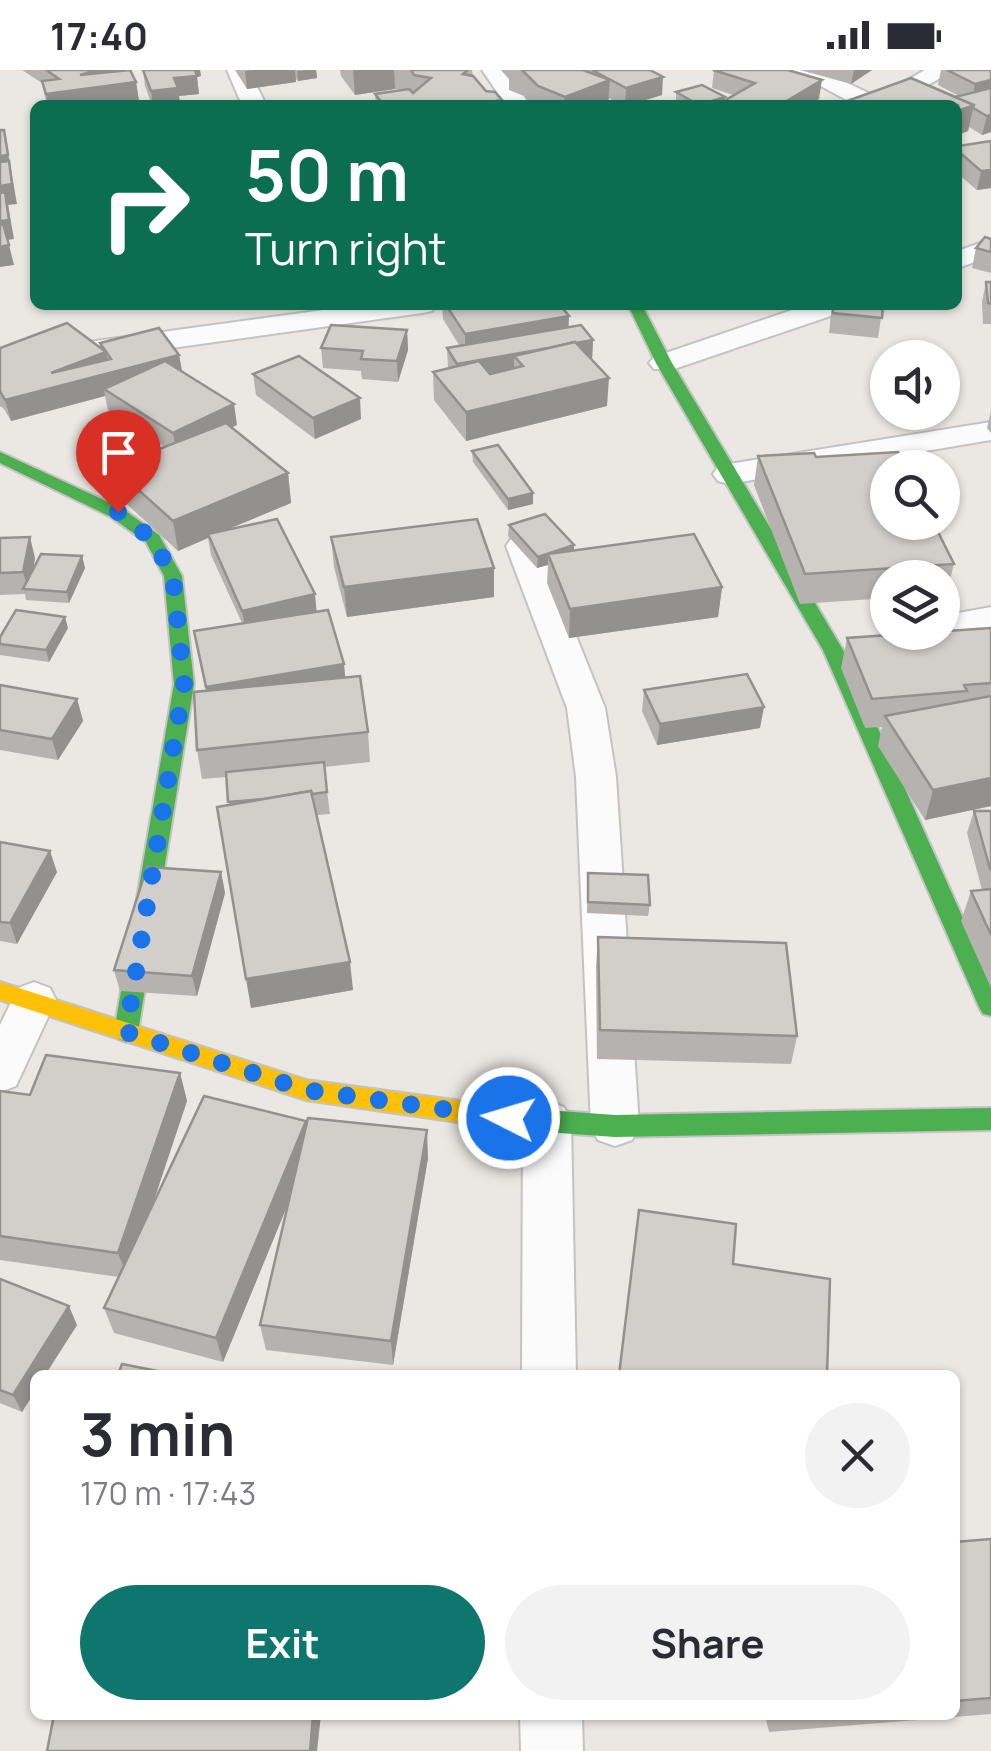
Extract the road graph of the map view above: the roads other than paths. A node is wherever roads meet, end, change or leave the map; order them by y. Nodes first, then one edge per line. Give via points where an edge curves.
1 (238, 70) edge
2 (493, 70) edge
3 (802, 70) edge
4 (942, 70) edge
5 (252, 100) edge
6 (514, 100) edge
7 (866, 100) edge
8 (886, 100) edge
9 (991, 247) edge
10 (962, 258) edge
11 (386, 310) edge
12 (638, 310) edge
13 (820, 310) edge
14 (0, 363) edge
15 (664, 363) junction
16 (991, 431) edge
17 (0, 458) edge
18 (729, 474) junction
19 (524, 546) edge
20 (991, 618) edge
21 (960, 624) edge
22 (870, 629) edge
23 (883, 650) edge
24 (17, 995) edge
25 (991, 1007) edge
26 (126, 1032) junction
27 (0, 1073) edge
28 (991, 1119) edge
29 (547, 1121) junction
30 (615, 1126) junction
31 (549, 1370) edge
32 (552, 1720) edge
33 (552, 1751) edge

1 - 5 street
2 - 6 street
3 - 7 street
4 - 8 street
9 - 10 street
11 - 14 street
12 - 15 street
13 - 15 street
15 - 18 street
16 - 18 street
17 - 26 street via 118,512 152,539 173,576 184,684
18 - 22 street
19 - 30 street via 586,708 596,777
20 - 21 street
23 - 25 street
24 - 26 street
24 - 27 street
26 - 29 street via 306,1090
28 - 30 street
29 - 30 street
29 - 31 street
32 - 33 street

